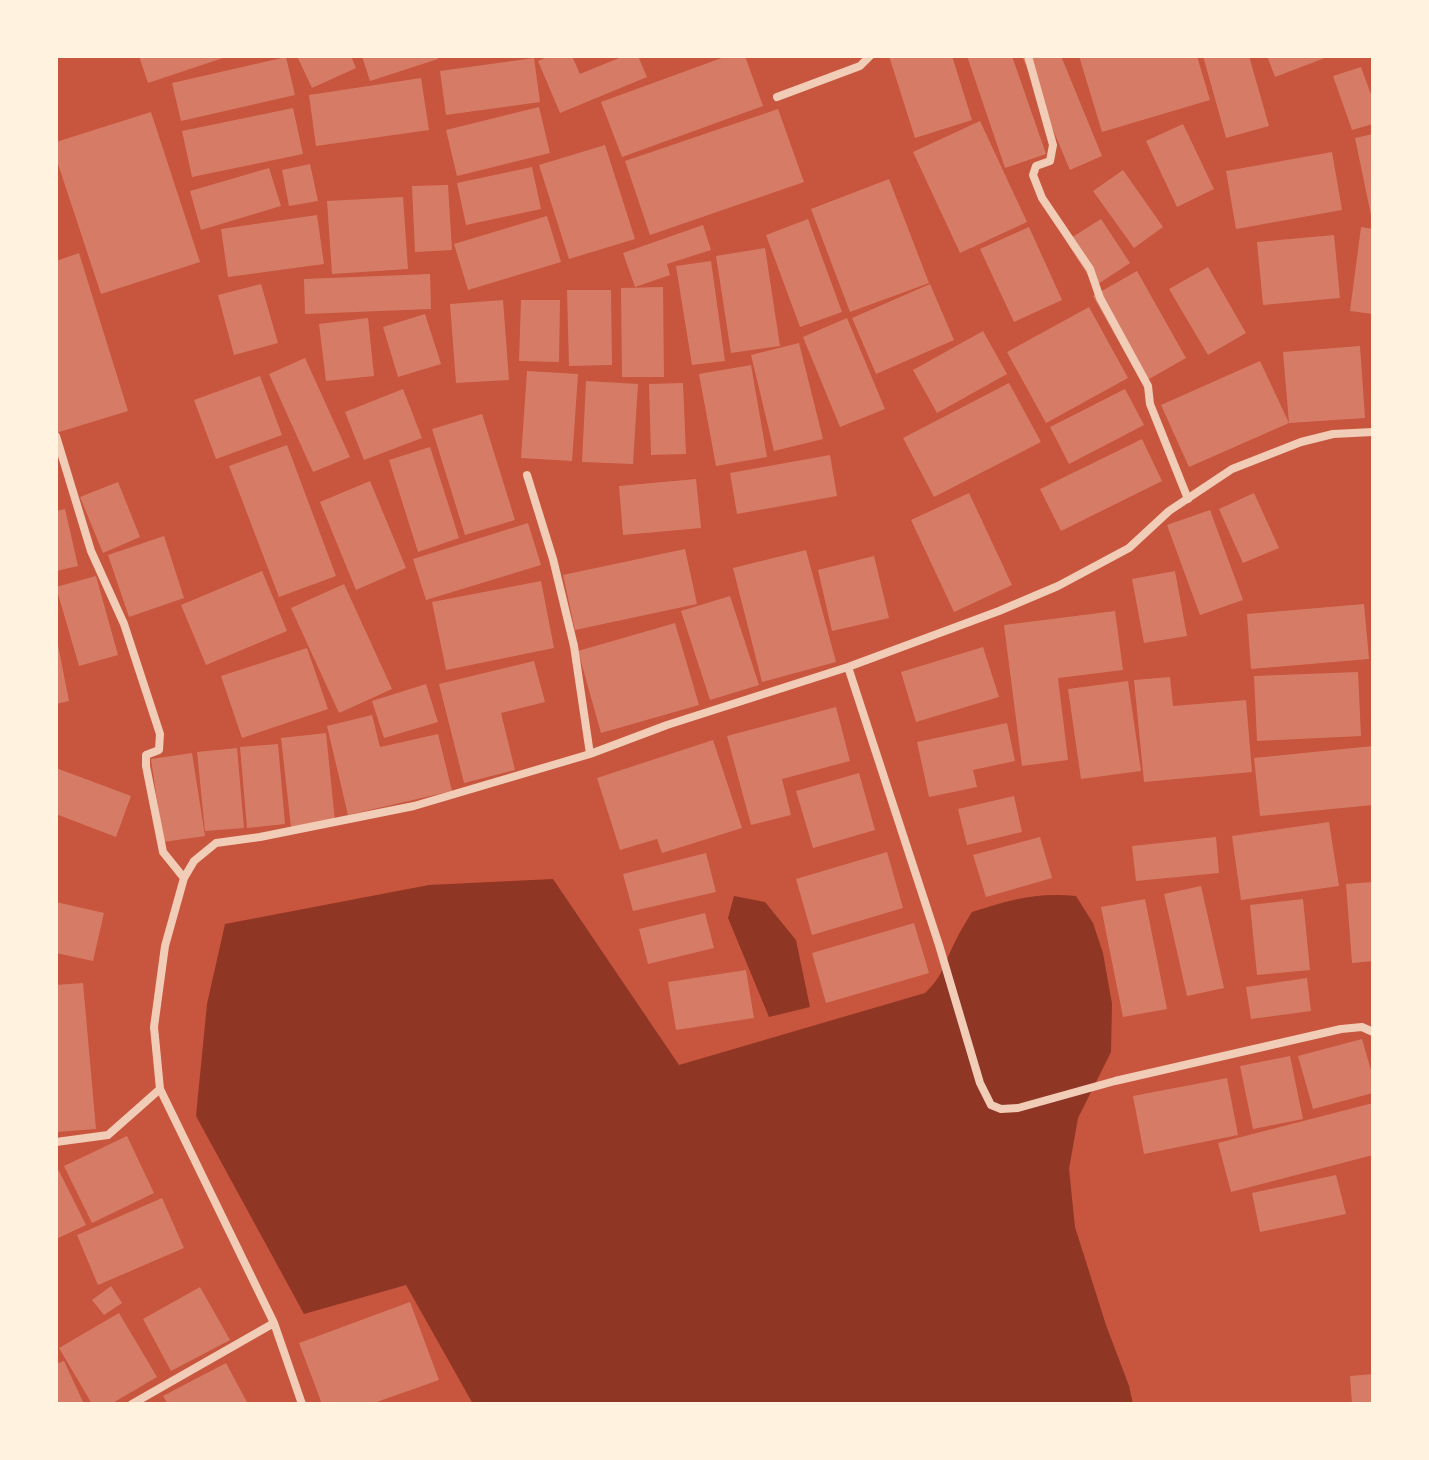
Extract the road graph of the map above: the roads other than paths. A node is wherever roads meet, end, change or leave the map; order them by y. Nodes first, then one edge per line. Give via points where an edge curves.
1 (870, 56) edge
2 (1028, 56) edge
3 (777, 97) dead end
4 (1373, 432) edge
5 (56, 436) edge
6 (527, 475) dead end
7 (1188, 499) junction
8 (848, 667) junction
9 (590, 754) junction
10 (184, 878) junction
11 (1373, 1032) edge
12 (160, 1089) junction
13 (56, 1142) edge
14 (274, 1323) junction
15 (132, 1404) edge
16 (302, 1404) edge

1 - 3 street via 860,66
2 - 7 street via 1053,145 1050,161 1036,166 1035,183 1090,269 1148,386 1150,404
4 - 7 street via 1301,442 1232,469
5 - 10 street via 91,551 124,624 160,734 159,750 146,755 146,766 163,852
6 - 9 street via 574,646
7 - 8 street via 1129,548 1058,586
8 - 9 street
8 - 11 street via 991,1105 1018,1108 1341,1029
9 - 10 street via 414,806 216,843 194,861
10 - 12 street via 165,946 154,1027
12 - 13 street via 108,1135
12 - 14 street
14 - 15 street
14 - 16 street

